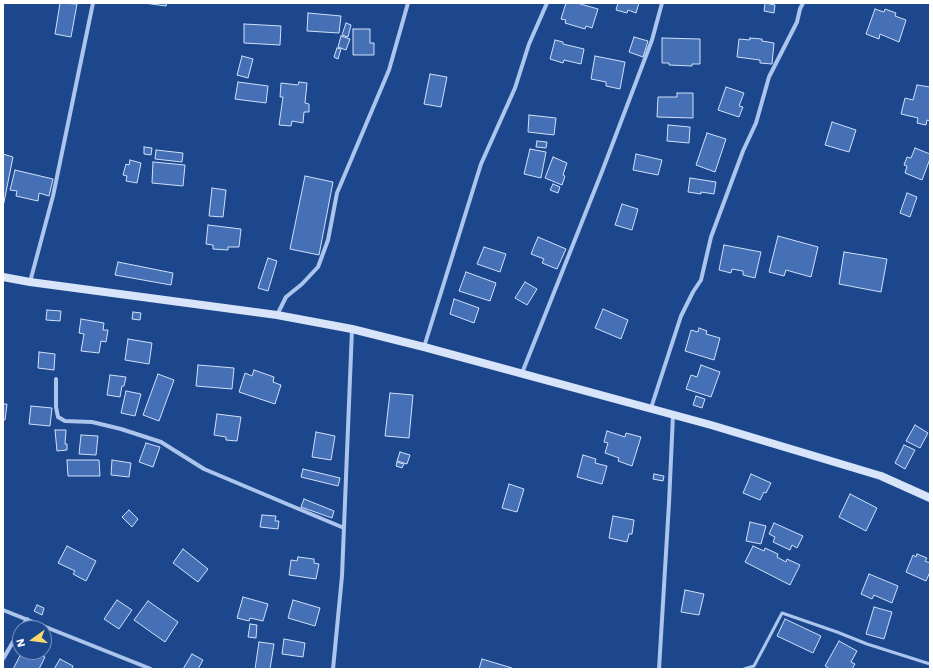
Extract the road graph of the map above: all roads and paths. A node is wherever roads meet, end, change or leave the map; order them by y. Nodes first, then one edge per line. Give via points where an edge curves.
1 (93, 3) edge
2 (408, 3) edge
3 (547, 3) edge
4 (662, 3) edge
5 (803, 3) edge
6 (3, 277) edge
7 (30, 282) junction
8 (277, 315) junction
9 (352, 329) junction
10 (424, 347) junction
11 (522, 373) junction
12 (56, 379) dead end
13 (651, 408) junction
14 (673, 415) junction
15 (930, 498) edge
16 (344, 528) junction
17 (3, 610) edge
18 (27, 619) joint
19 (12, 644) edge
20 (3, 659) edge
21 (930, 664) edge
22 (151, 669) edge
23 (334, 669) edge
24 (659, 669) edge
25 (744, 669) edge

1 - 7 street via 53,196
2 - 8 street via 389,70 337,193 328,240 318,267 286,297
3 - 10 street via 529,44 515,88 481,164
4 - 11 street via 652,40
5 - 13 street via 797,22 769,77 756,123 711,237 701,280 681,316
6 - 7 street
7 - 8 street
8 - 9 street
9 - 10 street
9 - 16 street
10 - 11 street
11 - 13 street
12 - 16 street via 58,417 65,421 92,422 161,442 204,469
13 - 14 street
14 - 15 street via 881,476
14 - 24 street
16 - 23 street
17 - 18 street
18 - 22 street
19 - 20 street
21 - 25 lane via 782,613 754,666

